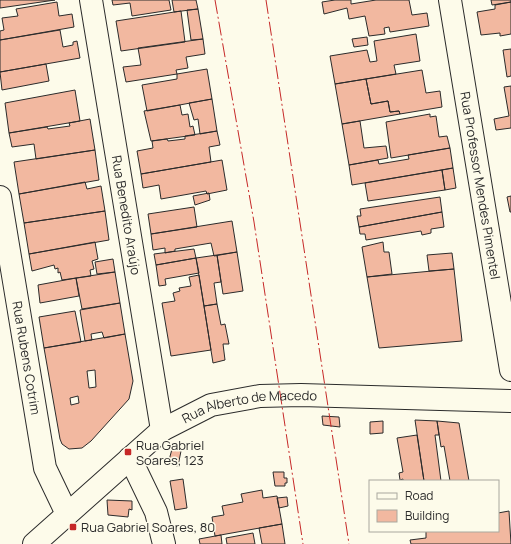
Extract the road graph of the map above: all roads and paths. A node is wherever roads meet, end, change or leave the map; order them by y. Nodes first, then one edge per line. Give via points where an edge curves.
1 (91, 0) edge
2 (450, 0) edge
3 (0, 197) edge
4 (511, 370) edge
5 (511, 402) edge
6 (162, 430) junction
7 (130, 458) junction
8 (67, 514) junction
9 (34, 544) edge
10 (164, 544) edge

1 - 6 street, Rua Benedito Araújo
2 - 4 street, Rua Professor Mendes Pimentel
3 - 8 street, Rua Rubens Cotrim via 45,468
5 - 6 street, Rua Alberto de Macedo via 347,395 260,396 211,405
6 - 7 street, Rua Alberto de Macedo
7 - 8 street, Rua Alberto de Macedo
7 - 10 street via 156,512
8 - 9 street, Rua Alberto de Macedo

